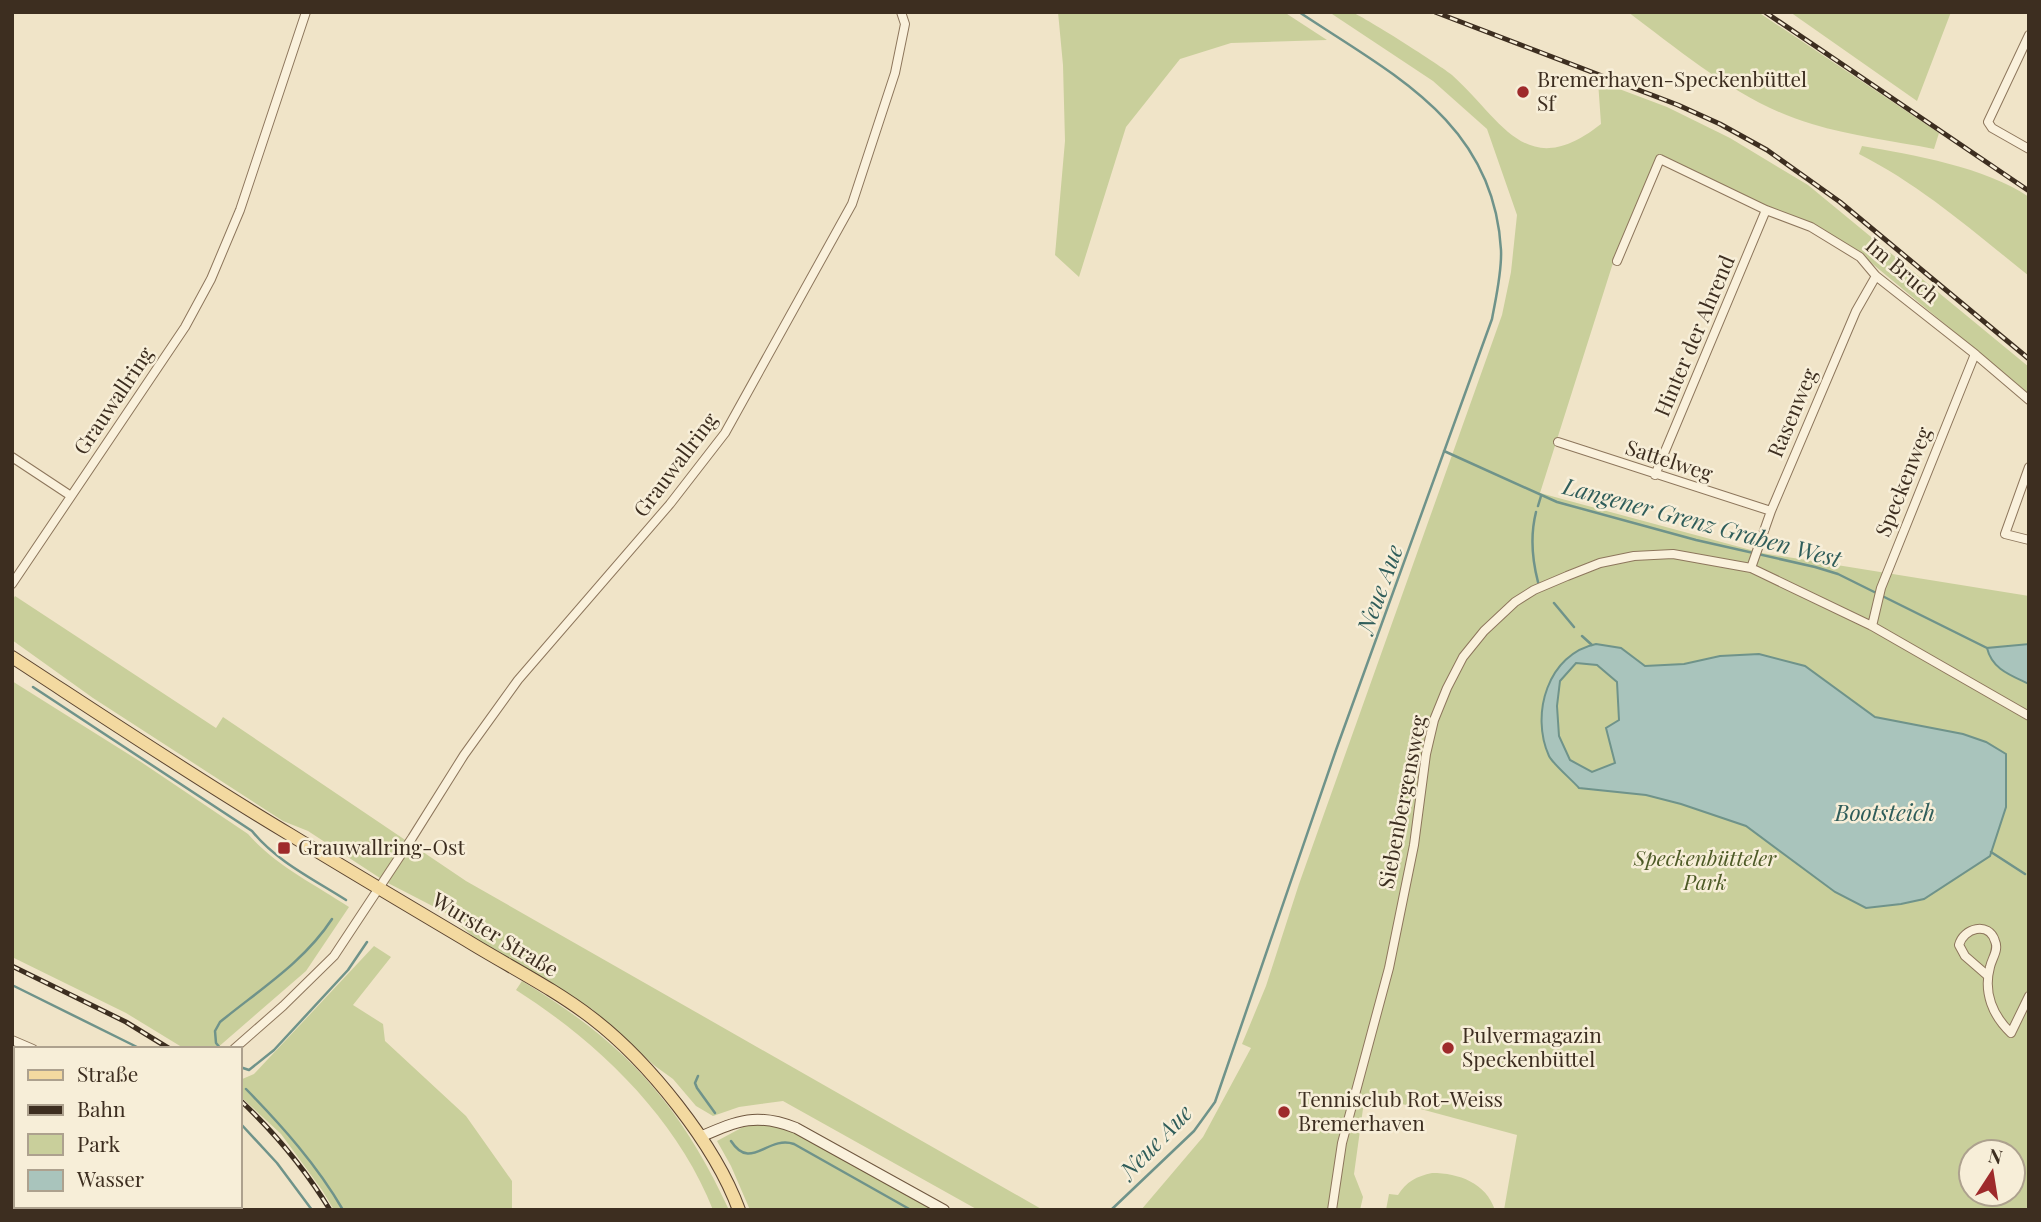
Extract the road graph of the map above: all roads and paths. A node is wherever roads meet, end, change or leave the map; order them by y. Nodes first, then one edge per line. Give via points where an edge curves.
1 (306, 12) edge
2 (901, 12) edge
3 (2029, 35) edge
4 (2029, 149) edge
5 (1766, 210) junction
6 (1617, 261) dead end
7 (1876, 276) junction
8 (1975, 354) junction
9 (2029, 400) edge
10 (1558, 442) dead end
11 (12, 457) edge
12 (2029, 467) edge
13 (1655, 475) junction
14 (71, 496) junction
15 (1771, 511) junction
16 (2029, 540) edge
17 (1751, 568) junction
18 (12, 584) edge
19 (1872, 625) junction
20 (12, 657) edge
21 (2029, 716) edge
22 (378, 888) junction
23 (1988, 976) junction
24 (2029, 996) edge
25 (12, 1040) edge
26 (237, 1046) edge
27 (28, 1047) edge
28 (699, 1137) junction
29 (739, 1210) edge
30 (944, 1210) edge
31 (1332, 1210) edge

1 - 14 street, Grauwallring via 240,210 211,279 185,327
2 - 22 street, Grauwallring via 905,24 894,74 852,204 732,422 684,488 518,680
3 - 4 street via 1988,122
5 - 6 street, Im Bruch via 1660,159
5 - 7 street, Im Bruch via 1811,227 1860,257
5 - 13 street, Hinter der Ahrend
7 - 8 street, Im Bruch
7 - 15 street, Rasenweg via 1856,311
8 - 9 street, Im Bruch
8 - 19 street, Speckenweg via 1881,588
10 - 13 street, Sattelweg
11 - 14 street
12 - 16 street via 2005,534
13 - 15 street, Sattelweg
14 - 18 street, Grauwallring
15 - 17 street, Rasenweg
17 - 19 street, Siebenbergensweg
17 - 31 street, Siebenbergensweg via 1673,554 1600,564 1515,601 1463,657 1434,720 1389,968 1342,1143
19 - 21 street, Siebenbergensweg
20 - 22 main road, Wurster Straße via 238,804
22 - 26 street, Grauwallring via 334,956
22 - 28 main road, Wurster Straße via 592,1018 656,1081
23 - 23 street via 1996,942 1983,929 1970,930 1959,945
23 - 24 street via 1990,1006 2011,1033
25 - 27 street
28 - 29 main road, Wurster Straße
28 - 30 street via 739,1121 779,1121

